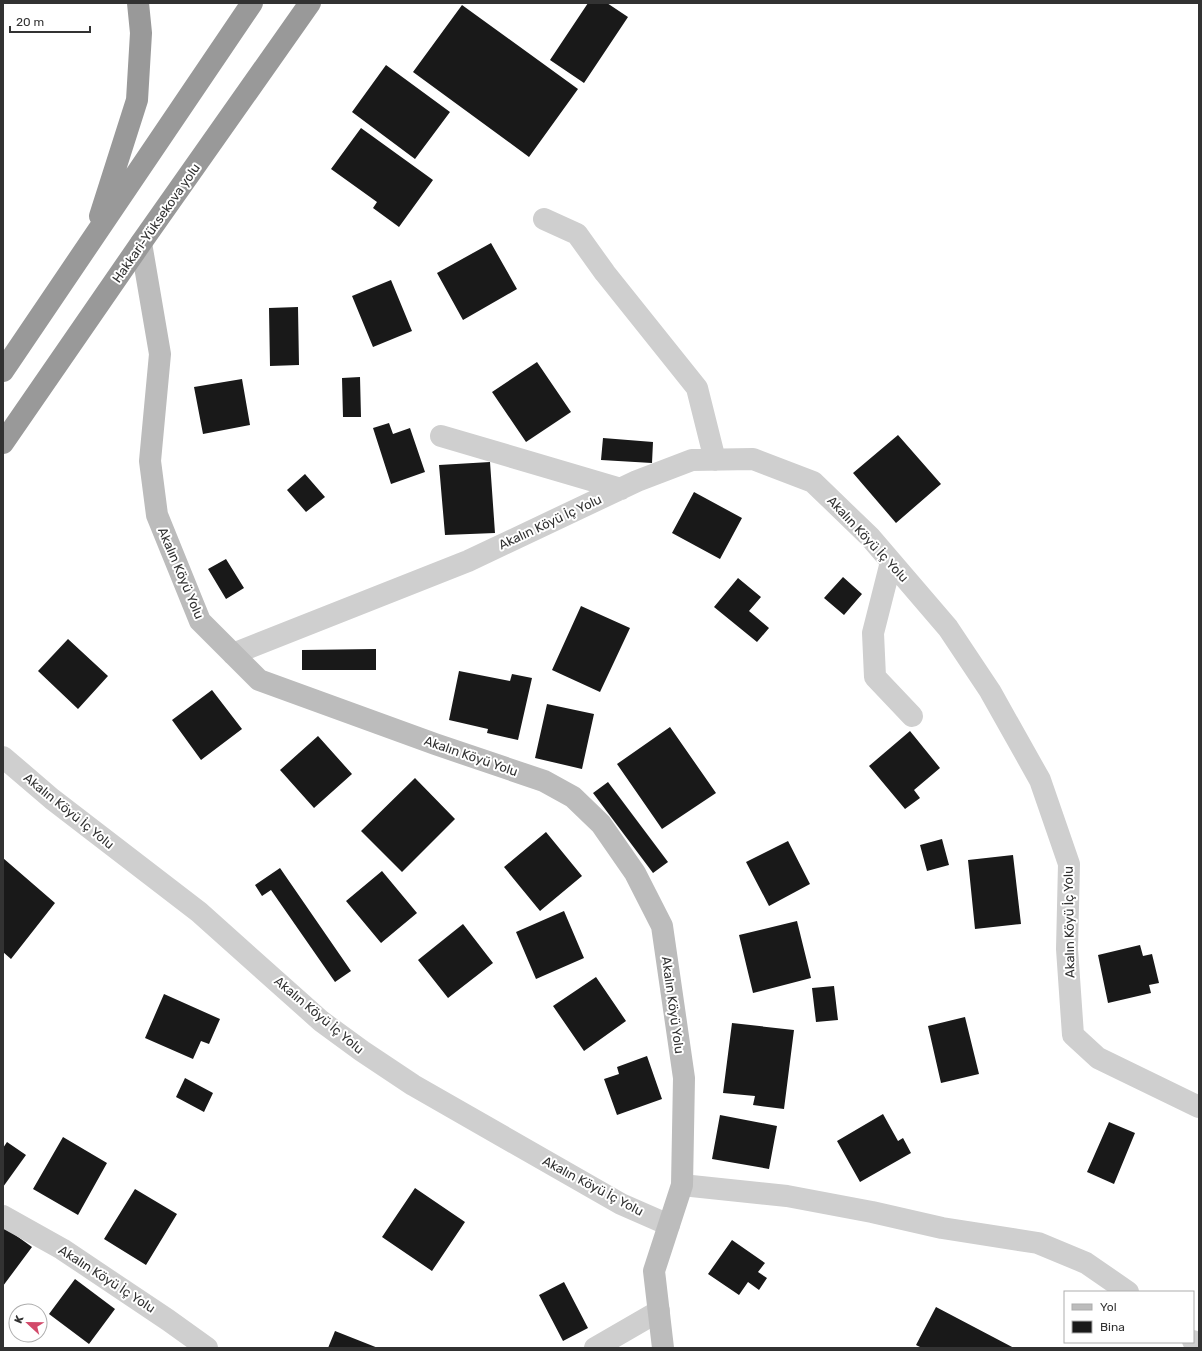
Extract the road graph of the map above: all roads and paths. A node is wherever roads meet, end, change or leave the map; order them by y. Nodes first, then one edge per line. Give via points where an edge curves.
1 (138, 3) edge
2 (252, 3) edge
3 (310, 3) edge
4 (544, 219) dead end
5 (92, 240) junction
6 (141, 243) junction
7 (3, 371) edge
8 (440, 436) dead end
9 (3, 444) edge
10 (715, 460) junction
11 (621, 489) junction
12 (892, 562) junction
13 (233, 654) junction
14 (912, 716) dead end
15 (3, 757) edge
16 (1199, 1107) edge
17 (682, 1185) junction
18 (3, 1216) edge
19 (669, 1225) junction
20 (1127, 1291) edge
21 (658, 1312) junction
22 (207, 1348) edge
23 (595, 1348) edge
24 (662, 1348) edge

1 - 5 highway via 141,33 137,100
2 - 5 highway
3 - 6 highway, Hakkari-Yüksekova yolu
4 - 10 street via 577,234 697,388
5 - 7 highway
6 - 9 highway, Hakkari-Yüksekova yolu
6 - 13 street, Akalın Köyü Yolu via 160,354 150,460 157,515 200,621
8 - 11 street
10 - 11 street, Akalın Köyü İç Yolu via 692,460
10 - 12 street, Akalın Köyü İç Yolu via 753,459 813,482
11 - 13 street, Akalın Köyü İç Yolu via 468,561
12 - 14 street via 873,633 875,677
12 - 16 street, Akalın Köyü İç Yolu via 948,628 990,691 1040,780 1069,864 1067,949 1073,1035 1098,1058
13 - 17 street, Akalın Köyü Yolu via 259,680 544,781 573,797 601,824 635,873 662,926 684,1078
15 - 19 street, Akalın Köyü İç Yolu via 52,799 199,912 321,1021 362,1052 412,1084 621,1204
17 - 19 street, Akalın Köyü Yolu
17 - 20 street via 787,1196 942,1228 1038,1243 1086,1262
18 - 22 street, Akalın Köyü İç Yolu via 62,1249
19 - 21 street, Akalın Köyü Yolu via 654,1271
21 - 23 street
21 - 24 street, Akalın Köyü Yolu

